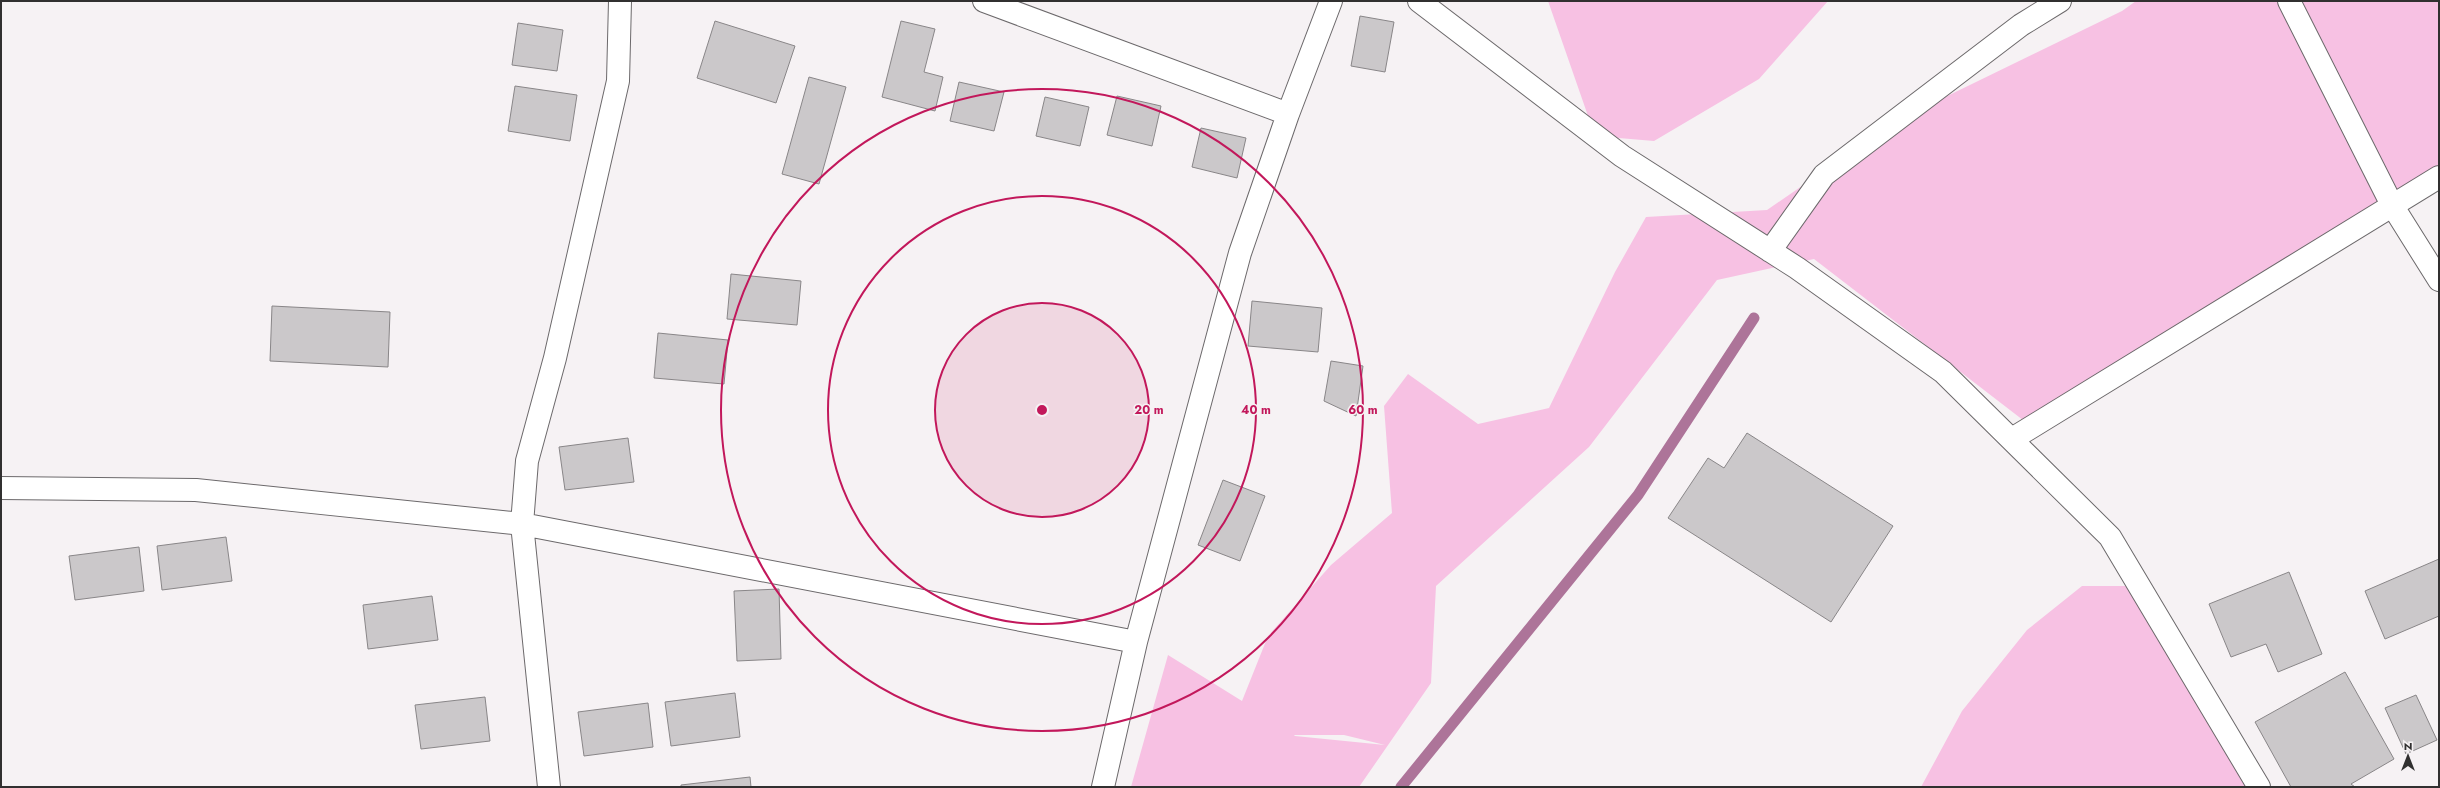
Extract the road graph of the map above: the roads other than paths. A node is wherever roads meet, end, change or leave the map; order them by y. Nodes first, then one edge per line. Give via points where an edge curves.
1 (620, 1) edge
2 (984, 1) edge
3 (1331, 1) edge
4 (1419, 1) edge
5 (2060, 1) edge
6 (2289, 1) edge
7 (1288, 114) junction
8 (2439, 176) edge
9 (2392, 205) junction
10 (1770, 251) junction
11 (2439, 280) edge
12 (2012, 439) junction
13 (1, 488) edge
14 (522, 524) junction
15 (1136, 642) junction
16 (549, 787) edge
17 (1104, 787) edge
18 (2259, 787) edge

1 - 14 street via 618,81 555,358 527,461
2 - 7 street
3 - 7 street
4 - 10 street via 1622,156
5 - 10 street via 2021,24 1824,175
6 - 9 street
7 - 15 street via 1240,253
8 - 9 street
9 - 11 street
9 - 12 street
10 - 12 street via 1942,372
12 - 18 street via 2110,537
13 - 14 street via 196,490
14 - 15 street
14 - 16 street
15 - 17 street

